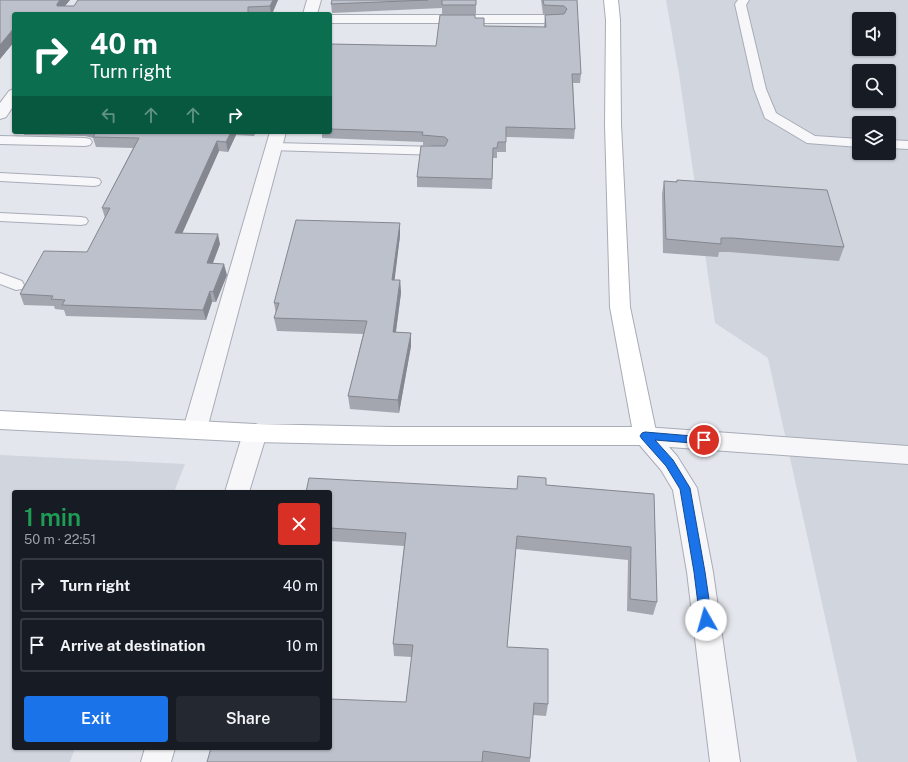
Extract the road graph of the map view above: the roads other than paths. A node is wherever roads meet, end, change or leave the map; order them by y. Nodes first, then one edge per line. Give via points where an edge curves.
1 (314, 0) edge
2 (611, 0) edge
3 (744, 0) edge
4 (311, 12) edge
5 (332, 19) edge
6 (558, 19) edge
7 (12, 97) edge
8 (0, 114) edge
9 (0, 140) edge
10 (276, 140) edge
11 (85, 142) dead end
12 (852, 143) edge
13 (896, 144) edge
14 (908, 145) edge
15 (440, 151) edge
16 (0, 177) edge
17 (94, 182) dead end
18 (0, 217) edge
19 (81, 221) dead end
20 (0, 278) edge
21 (16, 285) dead end
22 (0, 420) edge
23 (195, 429) junction
24 (255, 432) junction
25 (645, 436) junction
26 (908, 455) edge
27 (238, 490) edge
28 (159, 750) edge
29 (156, 762) edge
30 (725, 762) edge

1 - 4 street
2 - 25 street via 620,307
3 - 12 lane via 740,4 760,89 770,115 812,140
5 - 6 street
7 - 8 street
9 - 11 lane
10 - 15 lane
10 - 23 street
13 - 14 lane
16 - 17 lane
18 - 19 lane
20 - 21 lane
22 - 23 street
23 - 24 street
24 - 25 street via 399,436
24 - 27 street
25 - 26 street
25 - 30 street via 669,463 685,488 700,572
28 - 29 street

